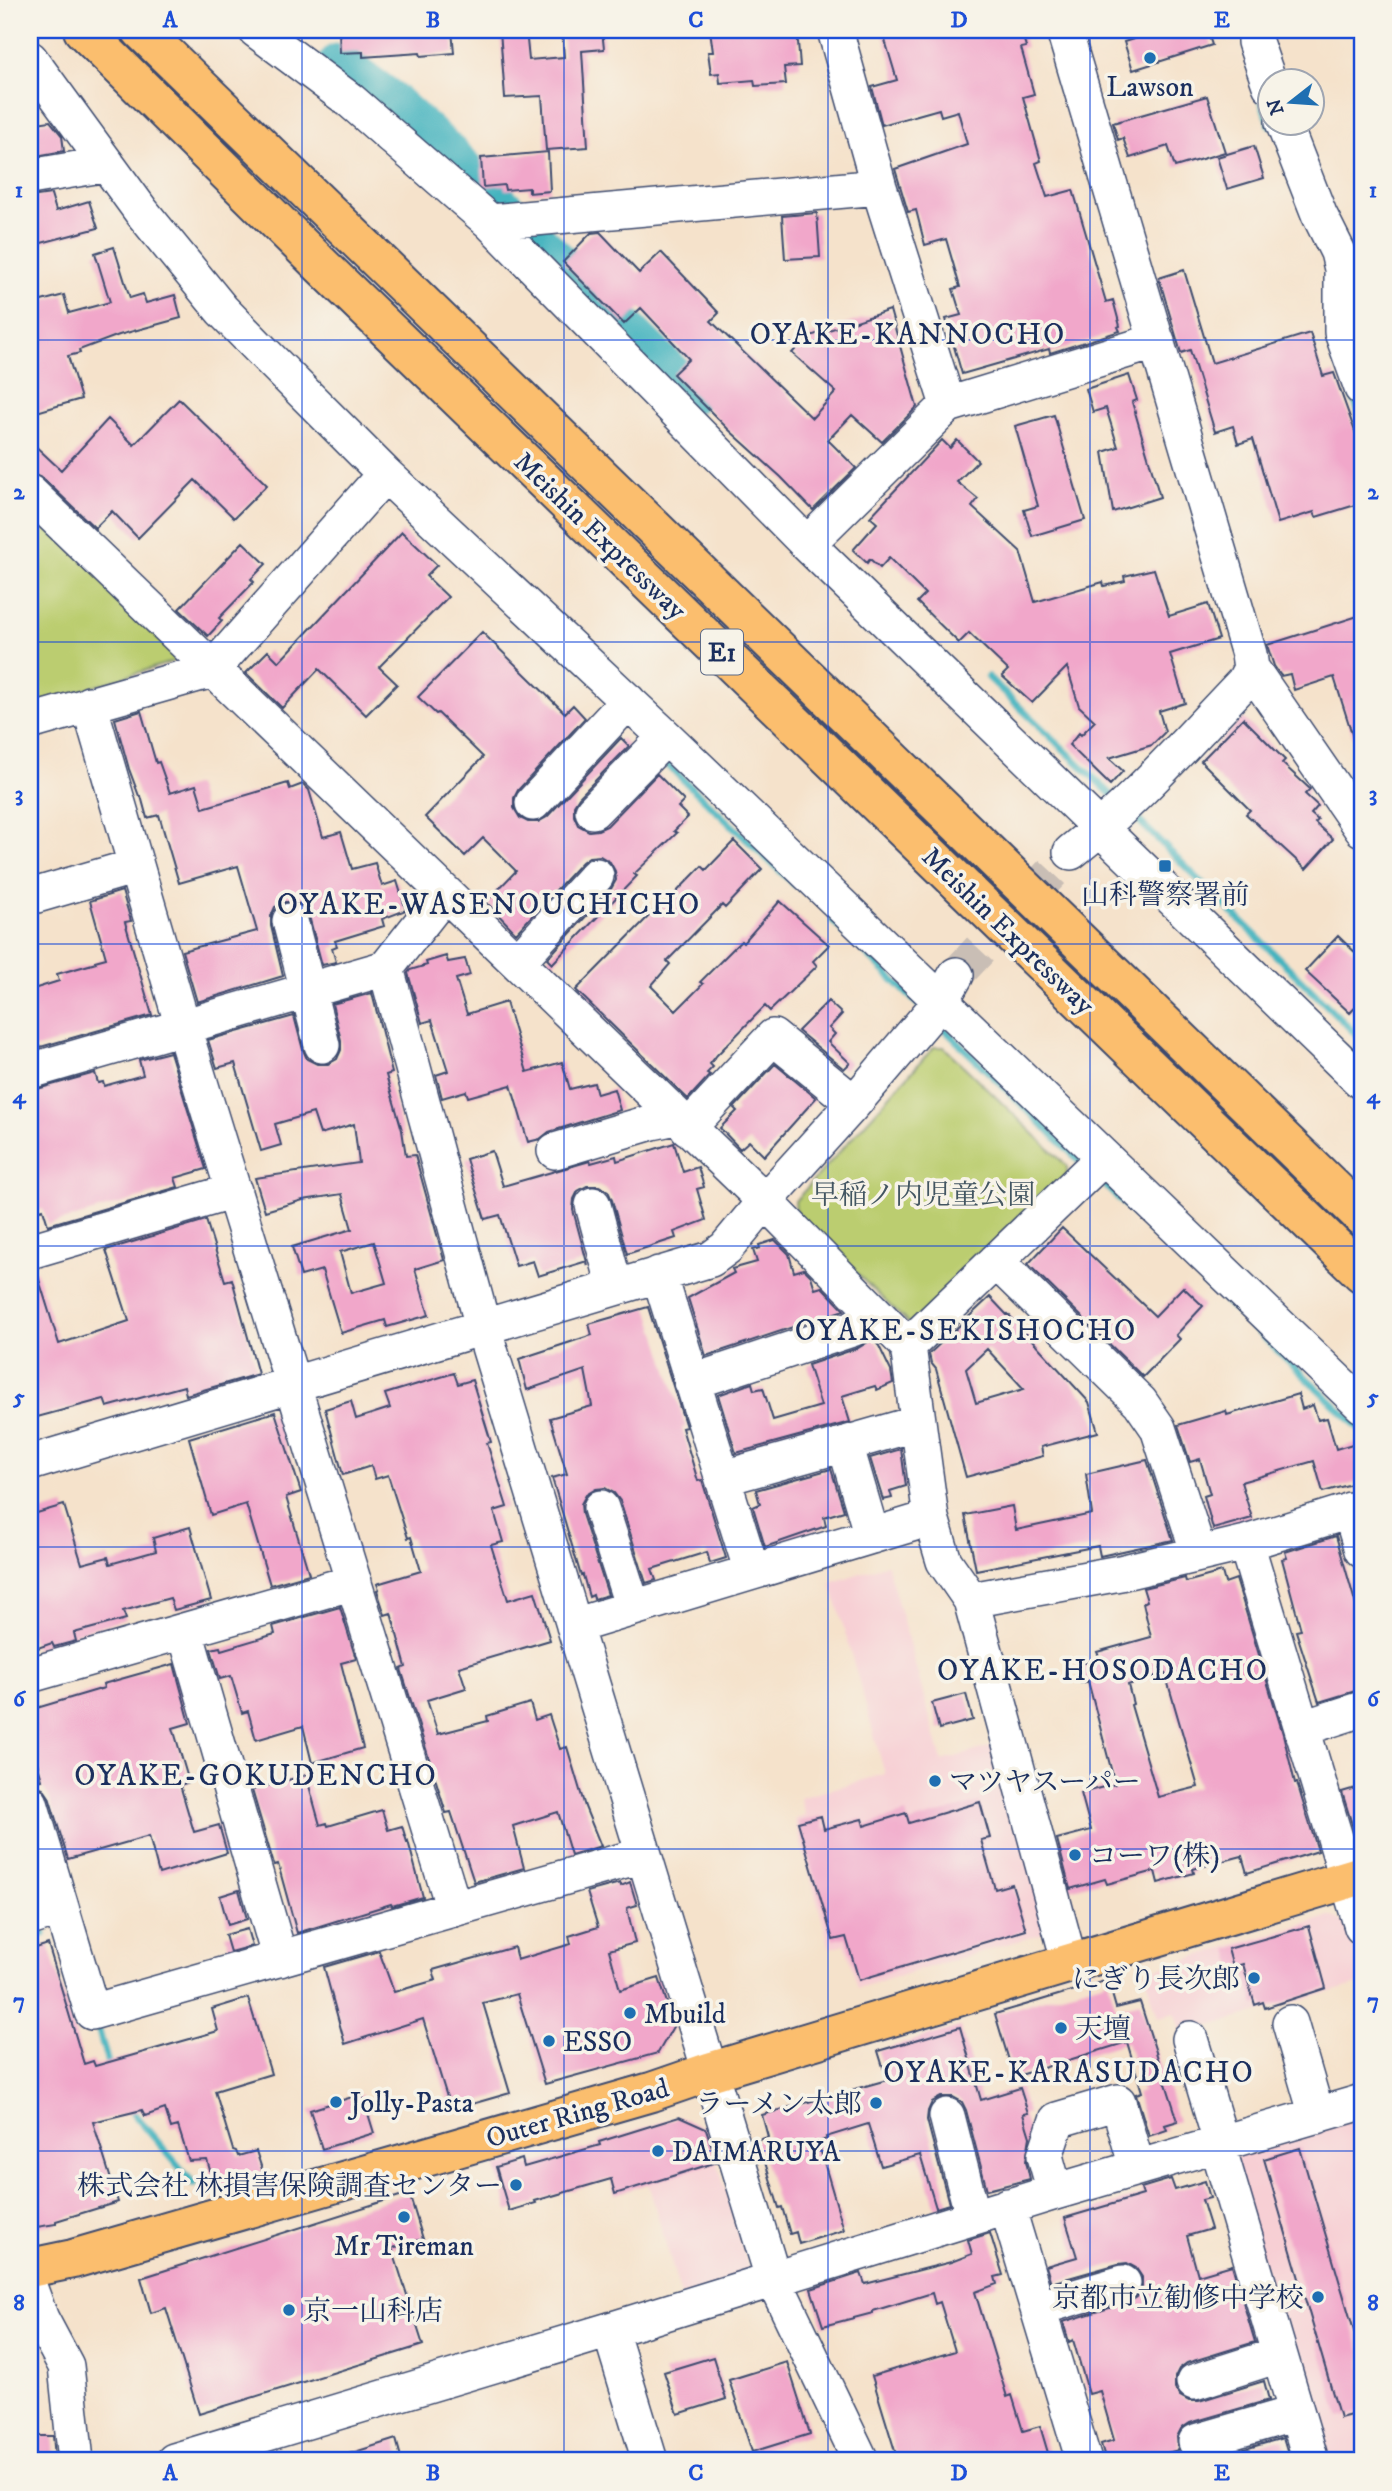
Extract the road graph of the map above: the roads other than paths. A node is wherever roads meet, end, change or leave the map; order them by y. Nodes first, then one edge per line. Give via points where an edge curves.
1 (83, 30) edge
2 (141, 30) edge
3 (256, 30) edge
4 (835, 30) edge
5 (1064, 30) edge
6 (1255, 30) edge
7 (30, 59) edge
8 (1263, 66) edge
9 (1288, 136) edge
10 (107, 164) junction
11 (30, 177) edge
12 (879, 187) junction
13 (491, 222) junction
14 (1157, 341) junction
15 (1362, 388) edge
16 (948, 405) junction
17 (385, 474) junction
18 (30, 493) edge
19 (807, 544) junction
20 (1251, 668) junction
21 (212, 670) junction
22 (628, 701) junction
23 (89, 704) junction
24 (30, 722) edge
25 (666, 737) junction
26 (533, 803) dead end
27 (593, 811) dead end
28 (1102, 827) junction
29 (1362, 829) edge
30 (1071, 852) tunnel mouth
31 (136, 866) junction
32 (596, 876) dead end
33 (445, 893) junction
34 (30, 897) edge
35 (290, 921) dead end
36 (517, 962) junction
37 (386, 968) junction
38 (949, 987) junction
39 (308, 990) junction
40 (183, 1027) junction
41 (322, 1045) dead end
42 (30, 1071) edge
43 (1362, 1082) edge
44 (854, 1103) junction
45 (682, 1122) junction
46 (555, 1151) dead end
47 (1103, 1158) junction
48 (233, 1191) junction
49 (765, 1201) junction
50 (593, 1205) dead end
51 (1362, 1216) edge
52 (30, 1251) edge
53 (996, 1261) junction
54 (1362, 1273) edge
55 (659, 1274) junction
56 (615, 1287) junction
57 (875, 1314) junction
58 (483, 1326) junction
59 (908, 1346) junction
60 (692, 1382) junction
61 (293, 1383) junction
62 (1362, 1405) edge
63 (918, 1423) junction
64 (845, 1444) junction
65 (30, 1463) edge
66 (723, 1478) junction
67 (601, 1508) dead end
68 (1356, 1508) edge
69 (930, 1518) junction
70 (872, 1536) junction
71 (1246, 1543) junction
72 (1362, 1550) edge
73 (1199, 1554) junction
74 (752, 1572) junction
75 (354, 1582) junction
76 (971, 1600) junction
77 (633, 1608) junction
78 (574, 1626) junction
79 (185, 1631) junction
80 (30, 1675) edge
81 (1362, 1709) edge
82 (1303, 1727) junction
83 (30, 1803) edge
84 (643, 1855) junction
85 (1355, 1877) edge
86 (454, 1909) junction
87 (45, 1913) edge
88 (1362, 1927) edge
89 (280, 1959) junction
90 (1070, 1964) junction
91 (1290, 2024) dead end
92 (1190, 2039) dead end
93 (709, 2072) junction
94 (1362, 2102) edge
95 (947, 2116) dead end
96 (1317, 2116) junction
97 (1219, 2143) junction
98 (1137, 2167) junction
99 (1055, 2192) junction
100 (1007, 2206) junction
101 (973, 2217) junction
102 (30, 2269) edge
103 (773, 2278) junction
104 (1124, 2283) dead end
105 (30, 2289) edge
106 (1038, 2308) junction
107 (610, 2330) junction
108 (1279, 2355) junction
109 (1194, 2382) dead end
110 (1296, 2413) junction
111 (1196, 2442) dead end
112 (76, 2461) edge
113 (174, 2461) edge
114 (650, 2461) edge
115 (861, 2461) edge
116 (1084, 2461) edge
117 (1311, 2461) edge

1 - 54 main road, Meishin Expressway / E1
2 - 51 main road, Meishin Expressway / E1
3 - 13 street via 351,101
4 - 12 street
5 - 14 street
6 - 8 street
7 - 10 street
9 - 15 street via 1338,252 1342,332
10 - 11 street
10 - 17 street via 222,310
12 - 13 street
12 - 16 street
13 - 19 street via 656,370
14 - 16 street
14 - 20 street
16 - 19 street
17 - 21 street
17 - 22 street
18 - 21 street
19 - 28 street
20 - 28 street via 1244,682
20 - 29 street
21 - 23 street
21 - 33 street
22 - 25 street
22 - 26 street
23 - 24 street
23 - 31 street
25 - 27 street
25 - 38 street
28 - 30 street
28 - 43 street
31 - 34 street
31 - 40 street
32 - 36 street
33 - 36 street
33 - 37 street
35 - 39 street
36 - 45 street
37 - 39 street
37 - 58 street
38 - 44 street
38 - 47 street
39 - 40 street
39 - 41 street
40 - 42 street
40 - 48 street
44 - 45 street via 773,1037
44 - 49 street
45 - 46 street via 652,1122
45 - 49 street
47 - 53 street
47 - 62 street
48 - 52 street
48 - 61 street
49 - 55 street via 711,1259
49 - 57 street
50 - 56 street
53 - 59 street
53 - 73 street via 1146,1410 1158,1428
55 - 56 street
55 - 60 street
56 - 58 street
57 - 59 street
57 - 60 street via 852,1329
58 - 61 street
58 - 78 street
59 - 63 street
60 - 66 street
61 - 65 street
61 - 75 street
63 - 64 street
63 - 69 street
64 - 66 street
64 - 70 street
66 - 74 street
67 - 77 street
68 - 71 street
68 - 72 street
69 - 70 street
69 - 76 street via 944,1561
70 - 74 street
71 - 73 street
71 - 82 street
73 - 76 street
74 - 77 street
75 - 79 street
75 - 86 street
76 - 90 street
77 - 78 street
78 - 84 street
79 - 80 street
79 - 89 street
81 - 82 street
82 - 85 street
83 - 87 street
84 - 86 street
84 - 93 street
85 - 88 street
85 - 90 main road, Outer Ring Road
86 - 89 street
87 - 89 street via 92,2012
90 - 93 main road, Outer Ring Road
91 - 96 street
92 - 97 street
93 - 102 main road, Outer Ring Road
93 - 103 street
94 - 96 street
95 - 101 street
96 - 97 street
97 - 98 street
97 - 108 street
98 - 99 street
98 - 99 street via 1118,2102 1069,2116 1057,2120 1045,2156
99 - 100 street
100 - 101 street
100 - 106 street
101 - 103 street
103 - 107 street
103 - 115 street
104 - 106 street
105 - 112 street via 66,2366
106 - 116 street
107 - 113 street
107 - 114 street
108 - 109 street
108 - 110 street
110 - 111 street
110 - 117 street

